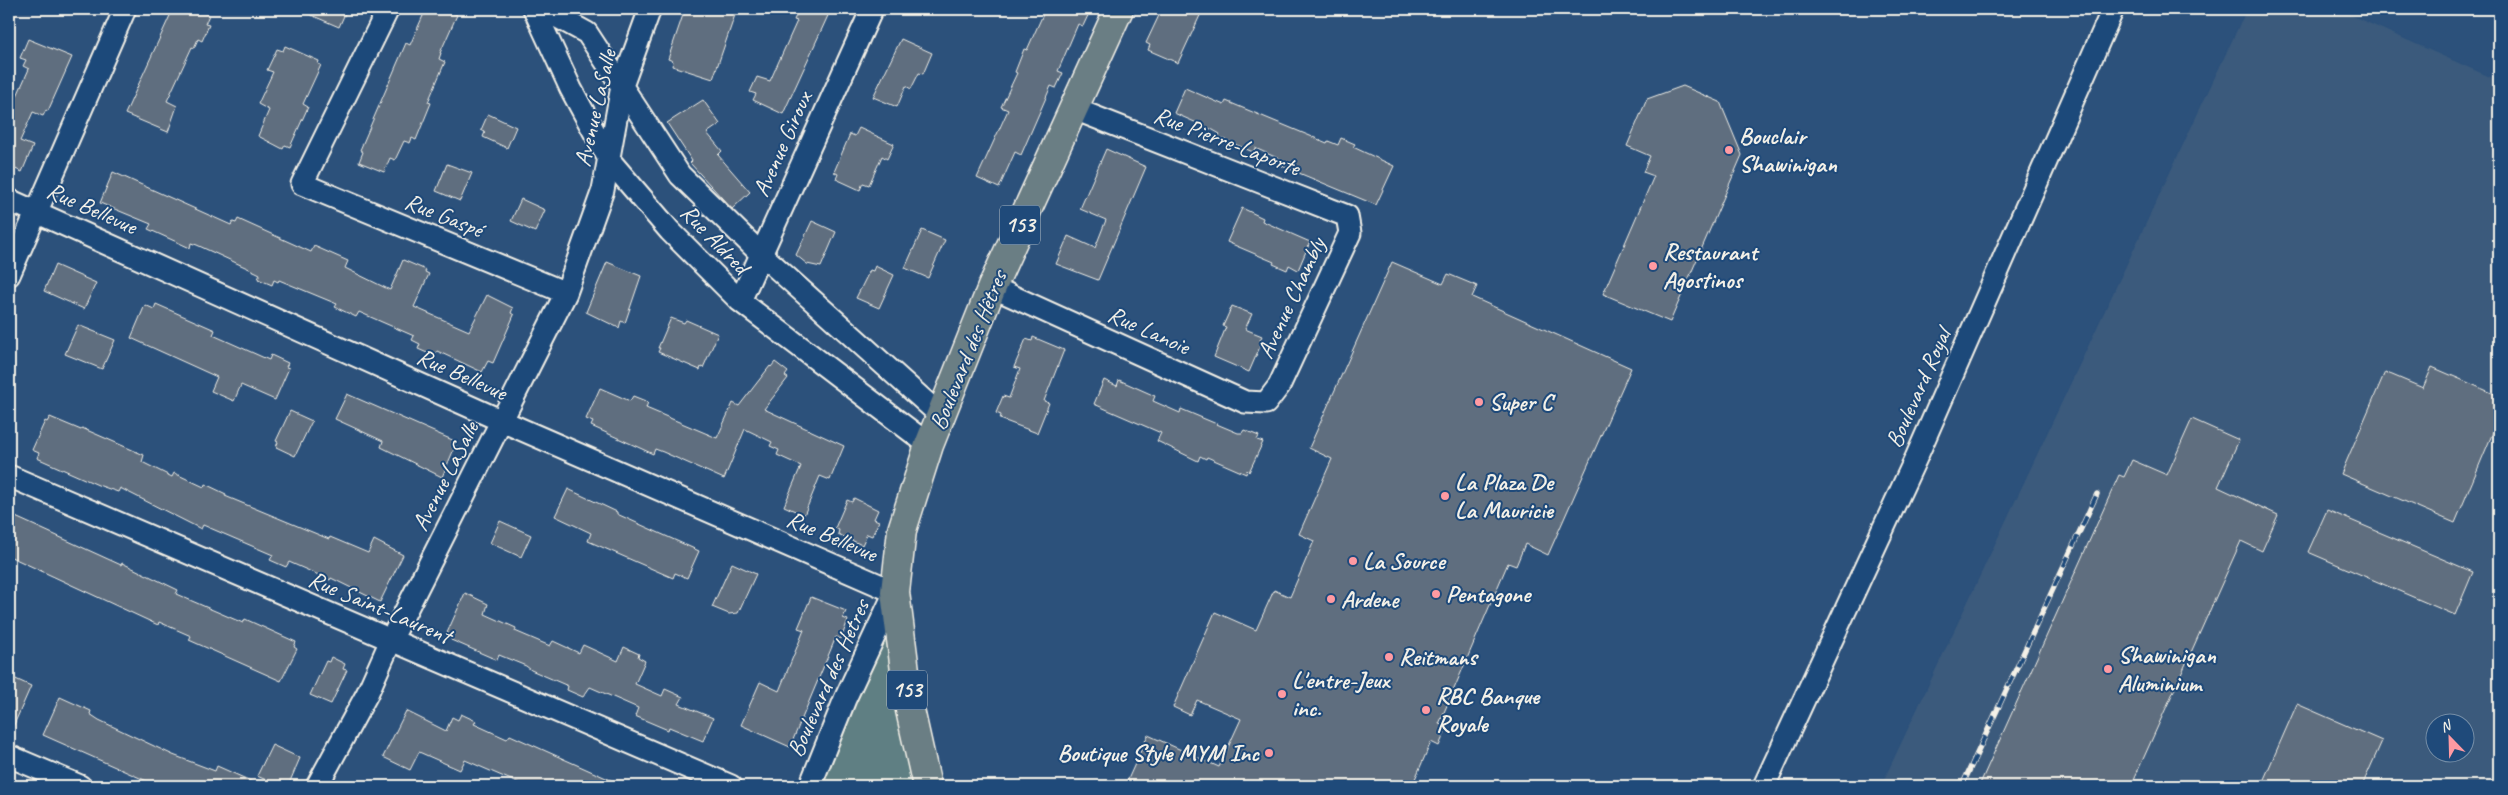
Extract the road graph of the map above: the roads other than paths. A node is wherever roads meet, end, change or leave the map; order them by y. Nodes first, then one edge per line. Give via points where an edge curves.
1 (124, 9) edge
2 (388, 9) edge
3 (534, 9) edge
4 (543, 9) edge
5 (650, 9) edge
6 (872, 9) edge
7 (1119, 9) edge
8 (2113, 9) edge
9 (622, 86) junction
10 (1072, 108) junction
11 (610, 161) junction
12 (9, 200) edge
13 (36, 212) junction
14 (1350, 233) joint
15 (761, 254) junction
16 (9, 275) edge
17 (992, 287) junction
18 (566, 293) junction
19 (740, 301) junction
20 (1279, 386) joint
21 (940, 415) junction
22 (502, 421) junction
23 (929, 445) junction
24 (9, 476) edge
25 (895, 592) junction
26 (391, 640) junction
27 (9, 756) edge
28 (80, 786) edge
29 (317, 786) edge
30 (731, 786) edge
31 (810, 786) edge
32 (927, 786) edge
33 (1764, 786) edge

1 - 13 street
2 - 18 street, Rue Gaspé via 302,184
3 - 11 street, Rue Aldred via 570,89
4 - 9 street, Rue Aldred via 587,33
5 - 9 street, Avenue LaSalle
6 - 15 street, Avenue Giroux
7 - 10 main road, Boulevard des Hêtres / 153
8 - 33 street, Boulevard Royal via 1916,458
9 - 11 street, Avenue LaSalle
9 - 15 street, Rue Aldred via 680,175
10 - 14 street, Rue Pierre-Laporte via 1347,216
10 - 17 main road, Boulevard des Hêtres / 153
11 - 18 street, Avenue LaSalle via 603,190
11 - 19 street, Rue Aldred via 670,231
12 - 13 street, Rue Bellevue
13 - 16 street
13 - 22 street, Rue Bellevue
14 - 20 street, Avenue Chambly
15 - 19 street, Avenue Giroux
15 - 21 street, Rue Aldred
17 - 20 street, Rue Lanoie via 1245,402 1266,404
17 - 21 main road, Boulevard des Hêtres / 153
18 - 22 street, Avenue LaSalle
19 - 23 street, Rue Aldred
21 - 23 main road, Boulevard des Hêtres / 153
22 - 25 street, Rue Bellevue
22 - 26 street, Avenue LaSalle
23 - 25 main road, 153 via 902,530
24 - 26 street, Rue Saint-Laurent
25 - 31 street, Boulevard des Hetres
25 - 32 main road, 153 via 910,710
26 - 29 street, Avenue LaSalle via 367,694
26 - 30 street, Rue Saint-Laurent
27 - 28 street

